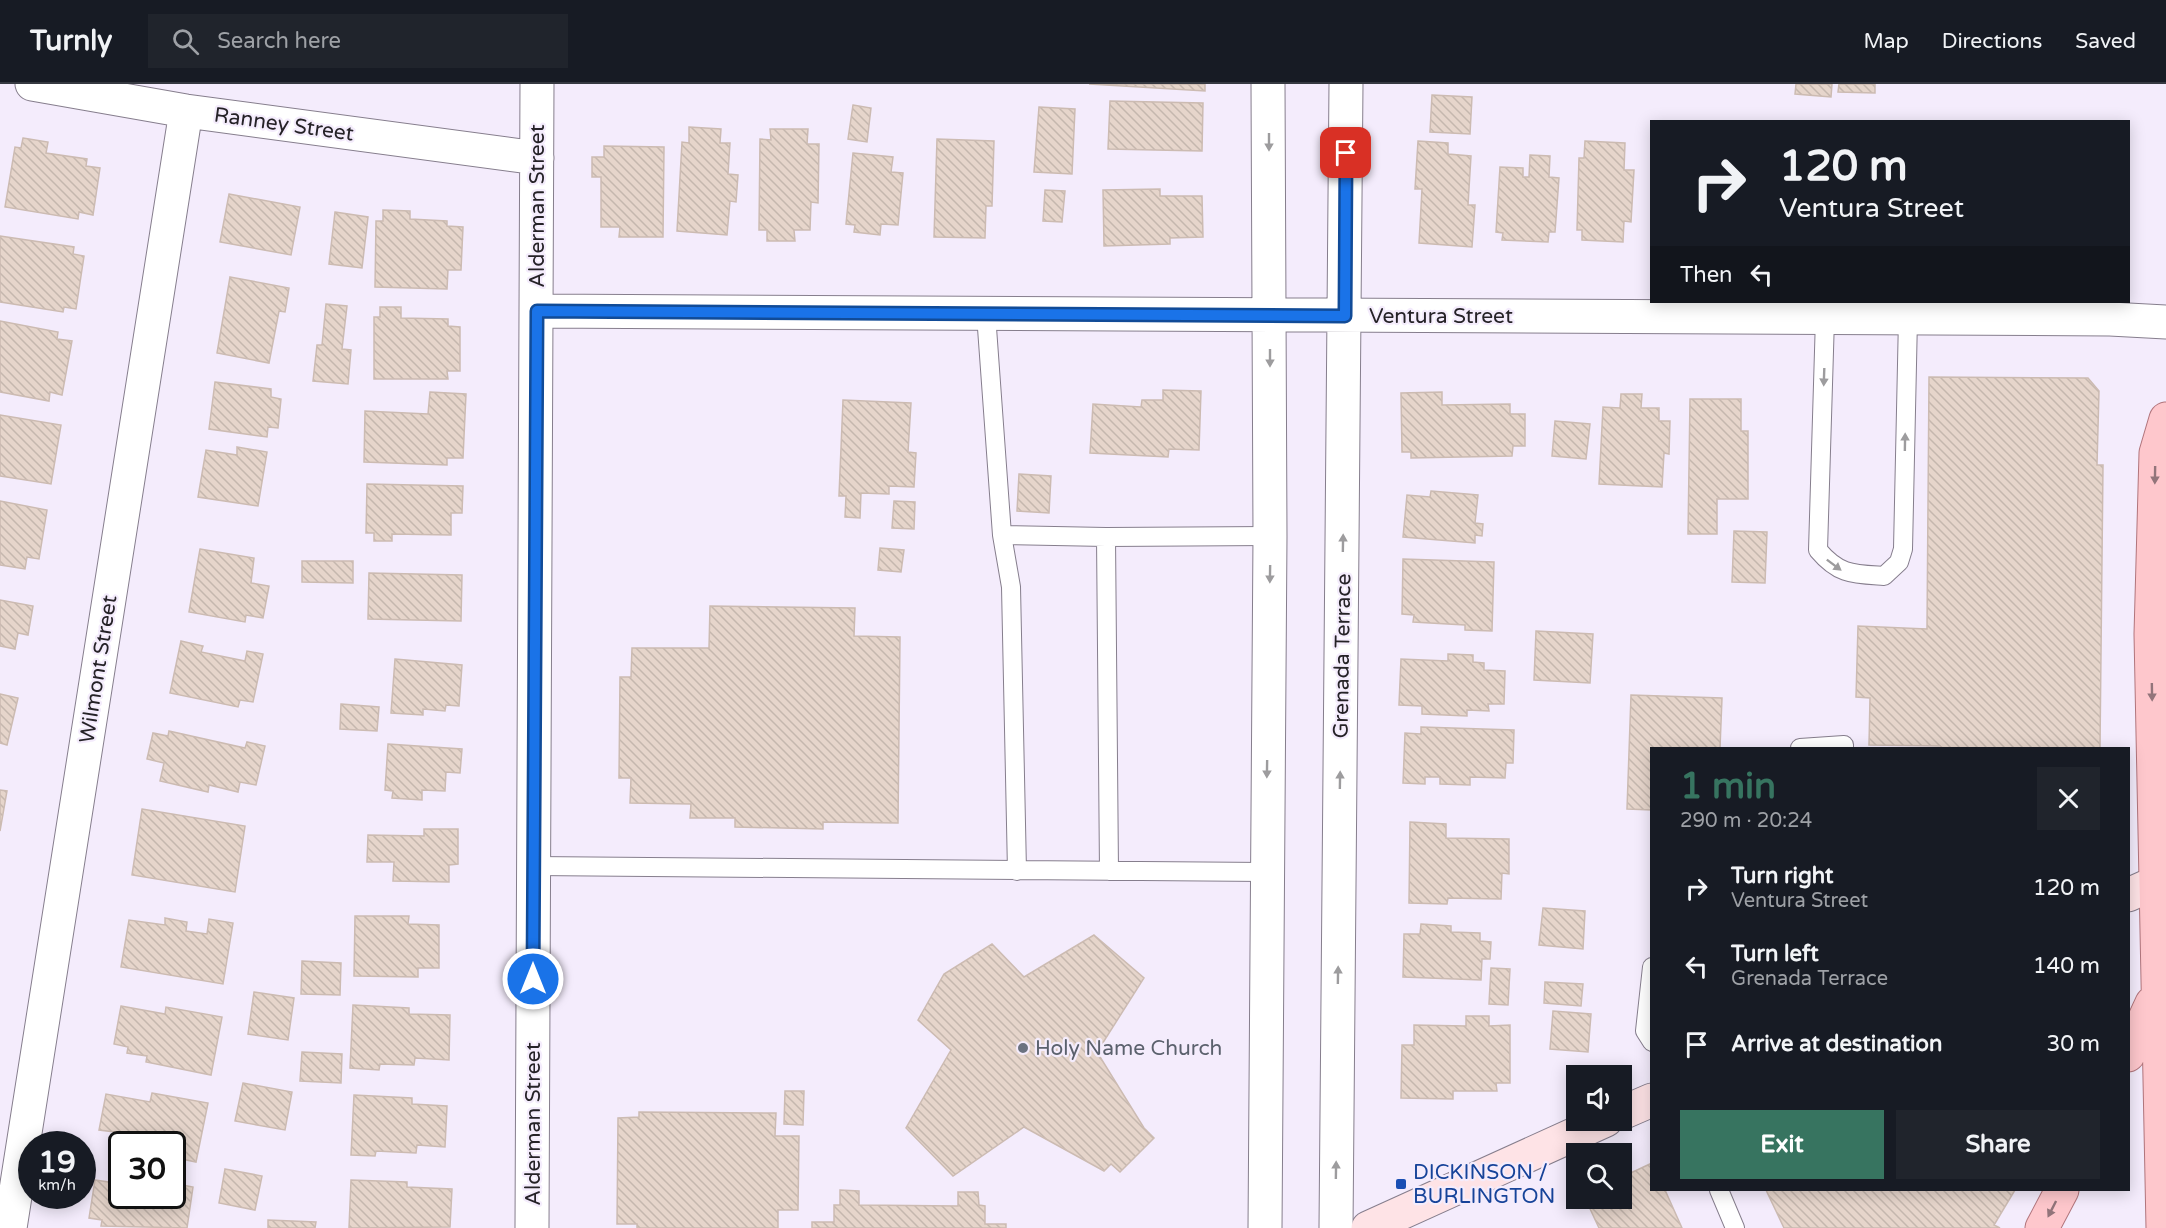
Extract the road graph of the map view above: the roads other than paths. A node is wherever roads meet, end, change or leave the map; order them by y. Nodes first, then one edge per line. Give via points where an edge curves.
1 (32, 84) edge
2 (537, 84) edge
3 (1268, 84) edge
4 (1346, 84) edge
5 (186, 111) junction
6 (537, 158) junction
7 (537, 311) junction
8 (986, 314) junction
9 (1345, 316) junction
10 (1269, 317) junction
11 (1825, 318) junction
12 (1908, 318) junction
13 (2166, 322) edge
14 (2166, 419) edge
15 (1002, 535) junction
16 (1270, 536) junction
17 (1106, 537) junction
18 (2159, 634) edge
19 (1815, 747) edge
20 (1844, 747) edge
21 (534, 866) junction
22 (1017, 871) junction
23 (1109, 871) junction
24 (1266, 872) junction
25 (2150, 886) edge
26 (1650, 985) edge
27 (2156, 993) junction
28 (1650, 1039) edge
29 (2130, 1050) edge
30 (1650, 1101) edge
31 (1632, 1109) edge
32 (1582, 1131) edge
33 (1719, 1191) edge
34 (2061, 1191) edge
35 (10, 1228) edge
36 (532, 1228) edge
37 (1265, 1228) edge
38 (1336, 1228) edge
39 (1368, 1228) edge
40 (1735, 1228) edge
41 (2042, 1228) edge
42 (2163, 1228) edge

1 - 5 street, Ranney Street
2 - 6 street, Alderman Street
3 -> 10 street
4 - 9 street, Grenada Terrace
5 - 6 street, Ranney Street
5 - 35 street, Wilmont Street
6 - 7 street, Alderman Street
7 - 8 street, Ventura Street
7 - 21 street, Alderman Street
8 - 10 street, Ventura Street
8 - 15 lane
9 - 10 street, Ventura Street
9 - 11 street, Ventura Street
38 -> 9 street, Grenada Terrace
10 -> 16 street
11 - 12 street, Ventura Street
11 -> 12 lane via 1818,550 1846,573 1884,576 1899,562 1903,549
12 - 13 street, Ventura Street
14 -> 18 main road via 2156,453
15 - 17 lane
15 - 22 lane via 1011,586
16 - 17 lane
16 -> 24 street
17 - 23 lane
18 -> 25 main road
19 - 20 lane
21 - 22 lane
21 - 36 street, Alderman Street
22 - 23 lane
23 - 24 lane
24 - 37 street
25 - 27 main road
26 - 28 lane via 1645,1031
27 - 29 main road
27 - 42 main road
30 - 31 main road
32 - 39 main road
33 - 40 lane
34 -> 41 main road

